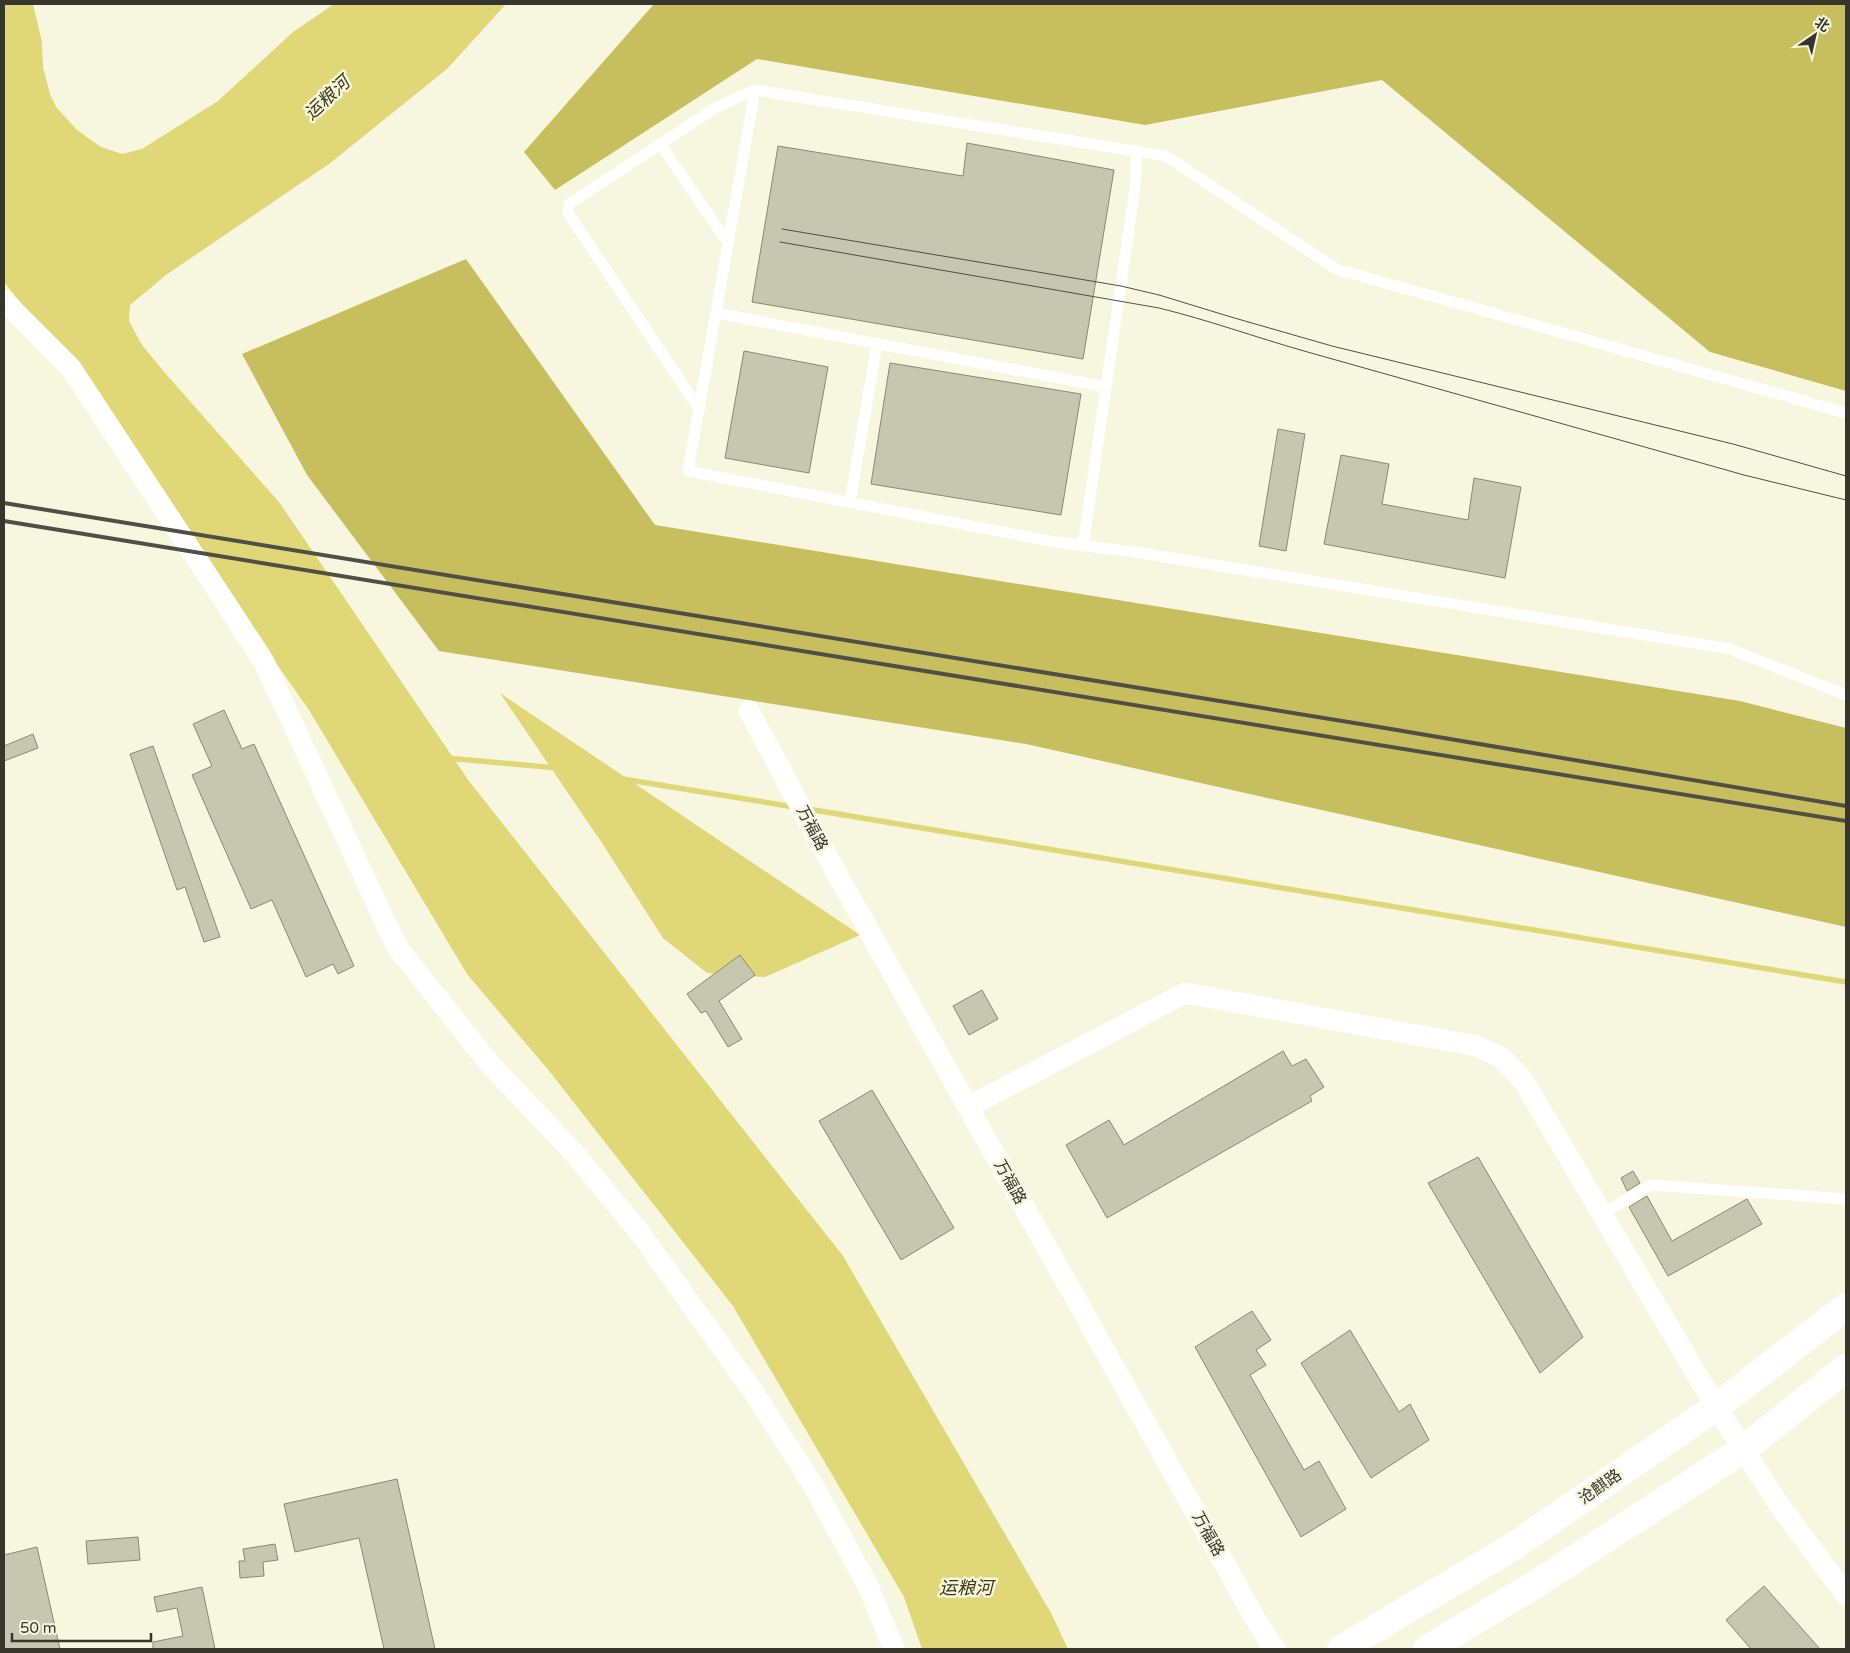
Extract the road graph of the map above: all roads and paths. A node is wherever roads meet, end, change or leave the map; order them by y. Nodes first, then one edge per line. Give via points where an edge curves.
1 (755, 90) junction
2 (660, 144) junction
3 (1137, 151) junction
4 (728, 243) junction
5 (4, 301) edge
6 (716, 313) junction
7 (877, 344) junction
8 (1106, 387) junction
9 (699, 409) junction
10 (1846, 413) edge
11 (850, 502) junction
12 (1083, 546) junction
13 (1846, 695) edge
14 (749, 711) dead end
15 (968, 1107) junction
16 (1846, 1199) edge
17 (1603, 1214) junction
18 (1846, 1307) edge
19 (1846, 1368) edge
20 (1716, 1407) junction
21 (1744, 1449) junction
22 (1846, 1595) edge
23 (894, 1649) edge
24 (1275, 1649) edge
25 (1341, 1649) edge
26 (1428, 1649) edge

1 - 2 lane via 717,107
1 - 3 lane
1 - 4 lane
2 - 4 lane
2 - 9 lane via 569,204 568,213
3 - 8 lane via 1135,188
3 - 10 lane via 1166,156 1336,270
4 - 6 lane
5 - 23 street via 71,368 263,660 397,947 489,1063 574,1154 640,1233 752,1390 813,1486 867,1584
6 - 7 lane
6 - 9 lane
7 - 8 lane
7 - 11 lane
8 - 12 lane
9 - 11 lane via 688,470
11 - 12 lane
12 - 13 lane via 1730,649
14 - 15 street, 万福路
15 - 17 street via 1185,993 1477,1046 1502,1058 1524,1080
15 - 24 street, 万福路
16 - 17 lane via 1652,1185
17 - 20 street
18 - 20 main road, 沧麒路
19 - 21 main road
20 - 21 street
20 - 25 main road, 沧麒路 via 1514,1546
21 - 22 street via 1780,1506
21 - 26 main road via 1536,1584

